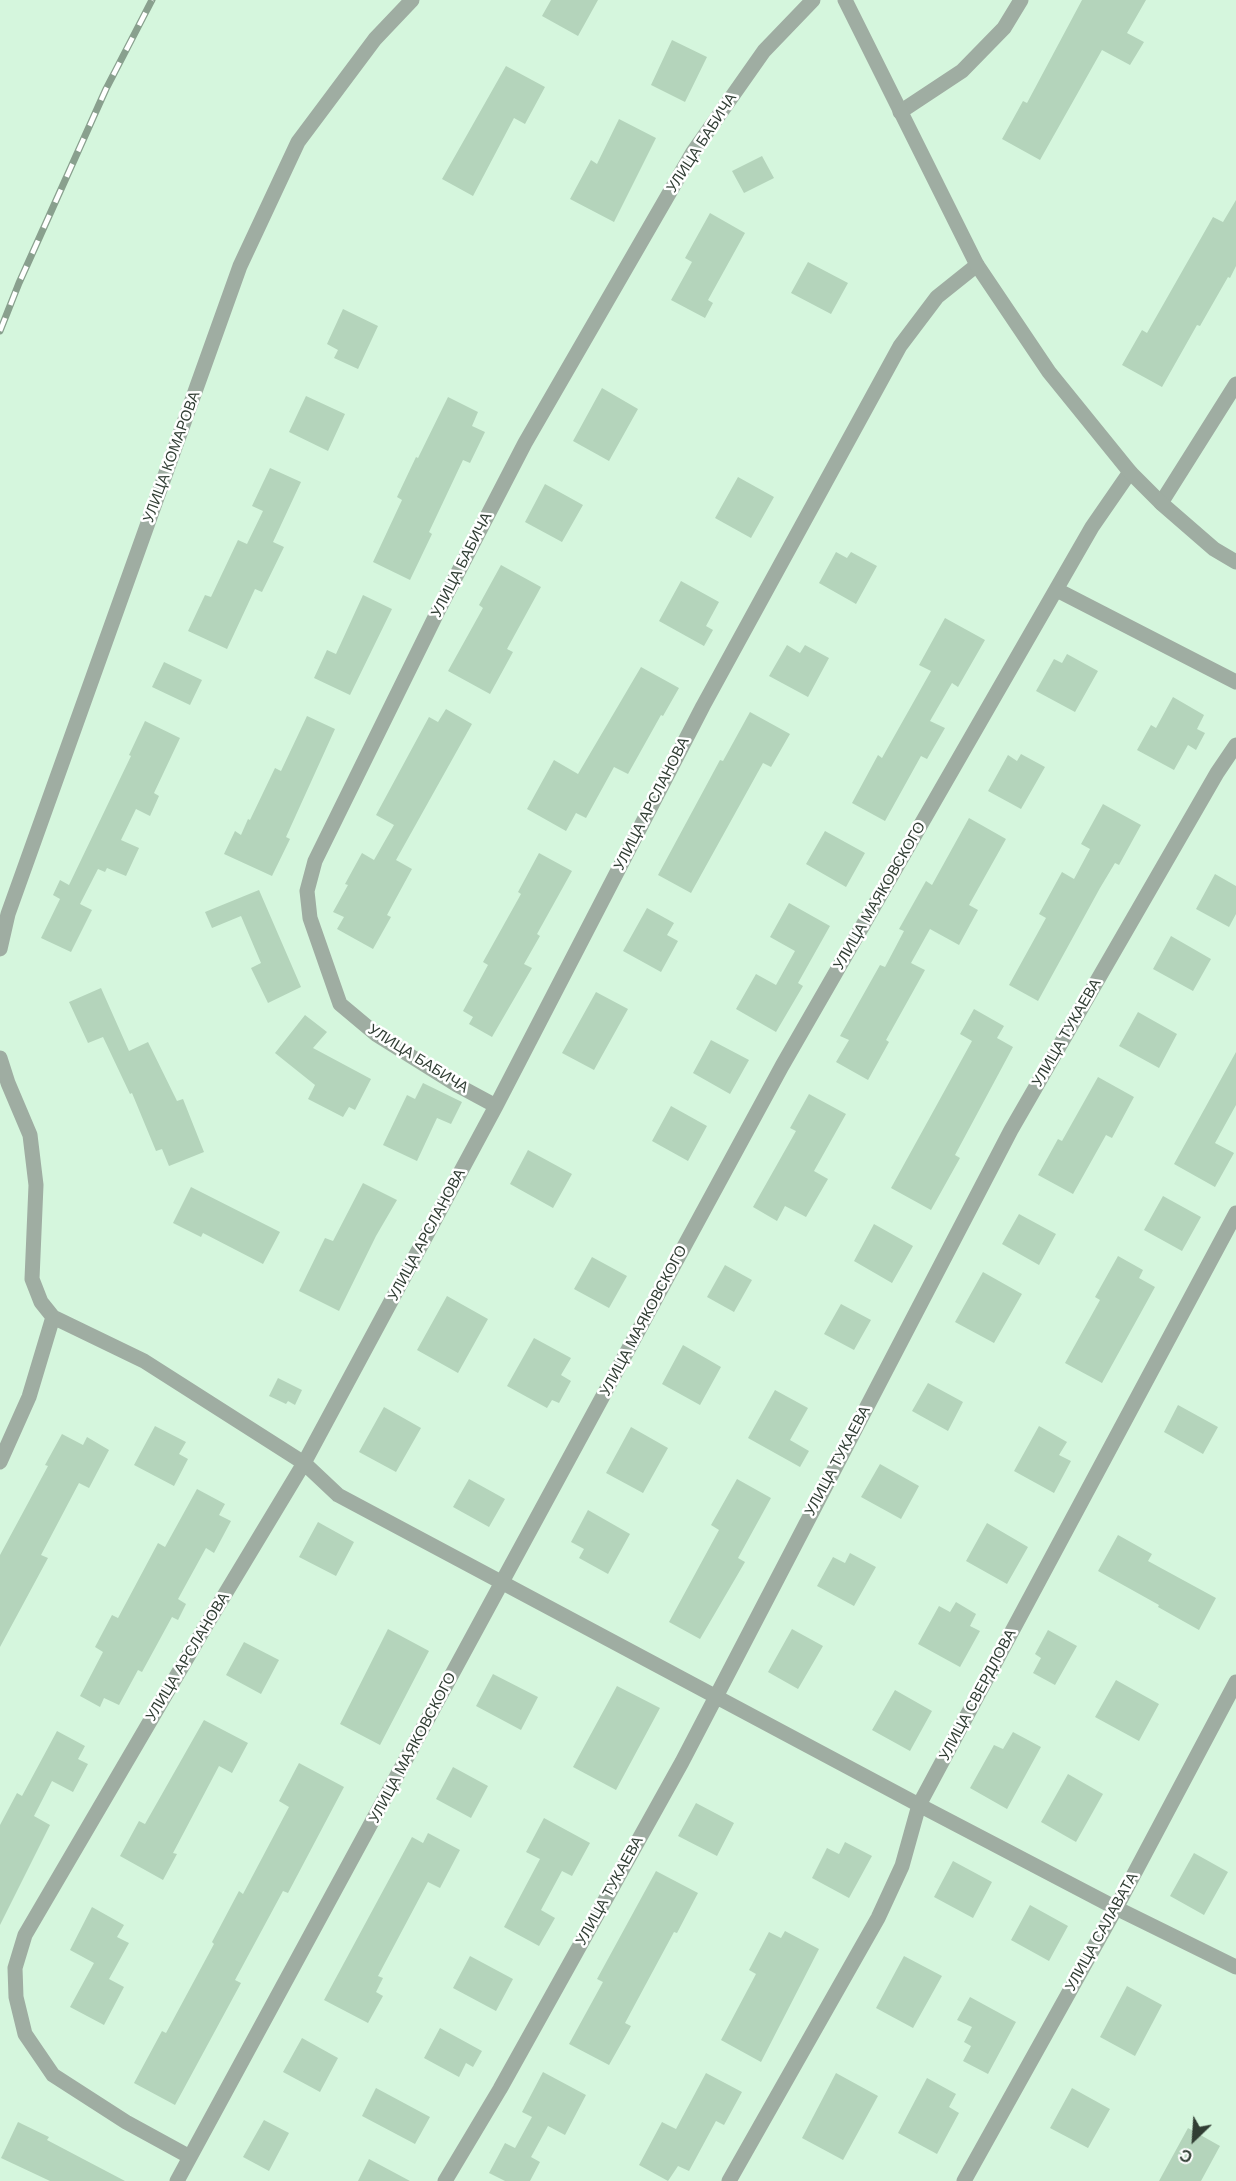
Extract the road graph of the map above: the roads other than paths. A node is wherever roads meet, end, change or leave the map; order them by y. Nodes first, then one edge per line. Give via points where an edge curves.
1 (412, 0) edge
2 (813, 0) edge
3 (845, 0) edge
4 (1021, 0) edge
5 (900, 112) junction
6 (977, 266) junction
7 (1236, 384) edge
8 (1131, 472) junction
9 (1161, 503) junction
10 (1236, 562) edge
11 (1057, 590) junction
12 (1236, 682) edge
13 (1236, 745) edge
14 (0, 949) edge
15 (0, 1058) edge
16 (496, 1106) junction
17 (1236, 1213) edge
18 (52, 1317) junction
19 (0, 1462) edge
20 (304, 1463) junction
21 (502, 1583) junction
22 (1236, 1682) edge
23 (716, 1696) junction
24 (919, 1805) junction
25 (1116, 1908) junction
26 (1236, 1967) edge
27 (190, 2157) junction
28 (177, 2181) edge
29 (446, 2181) edge
30 (729, 2181) edge
31 (964, 2181) edge

1 - 14 street, УЛИЦА КОМАРОВА via 375,39 298,142 240,267 8,914
2 - 16 street, УЛИЦА БАБИЧА via 764,51 687,162 525,442 315,861 307,891 310,918 340,1004 377,1035
3 - 5 street
4 - 5 street via 1004,28 962,71
5 - 6 street
6 - 8 street via 1049,372
6 - 16 street, УЛИЦА АРСЛАНОВА via 937,297 900,346 703,706
7 - 9 street
8 - 9 street
8 - 11 street, УЛИЦА МАЯКОВСКОГО via 1092,527
9 - 10 street via 1214,549
11 - 12 street
11 - 21 street, УЛИЦА МАЯКОВСКОГО via 782,1066
13 - 23 street, УЛИЦА ТУКАЕВА via 1011,1130
15 - 18 street via 30,1135 36,1185 32,1279
16 - 20 street, УЛИЦА АРСЛАНОВА
17 - 24 street, УЛИЦА СВЕРДЛОВА
18 - 19 street via 29,1397
18 - 20 street via 144,1361
20 - 21 street via 338,1495
20 - 27 street, УЛИЦА АРСЛАНОВА via 25,1935 15,1968 16,1997 25,2034 53,2075
21 - 23 street
21 - 27 street, УЛИЦА МАЯКОВСКОГО
22 - 25 street, УЛИЦА САЛАВАТА
23 - 24 street
23 - 29 street, УЛИЦА ТУКАЕВА
24 - 25 street
24 - 30 street, УЛИЦА СВЕРДЛОВА via 902,1866 878,1918
25 - 26 street
25 - 31 street, УЛИЦА САЛАВАТА
27 - 28 street, УЛИЦА МАЯКОВСКОГО

